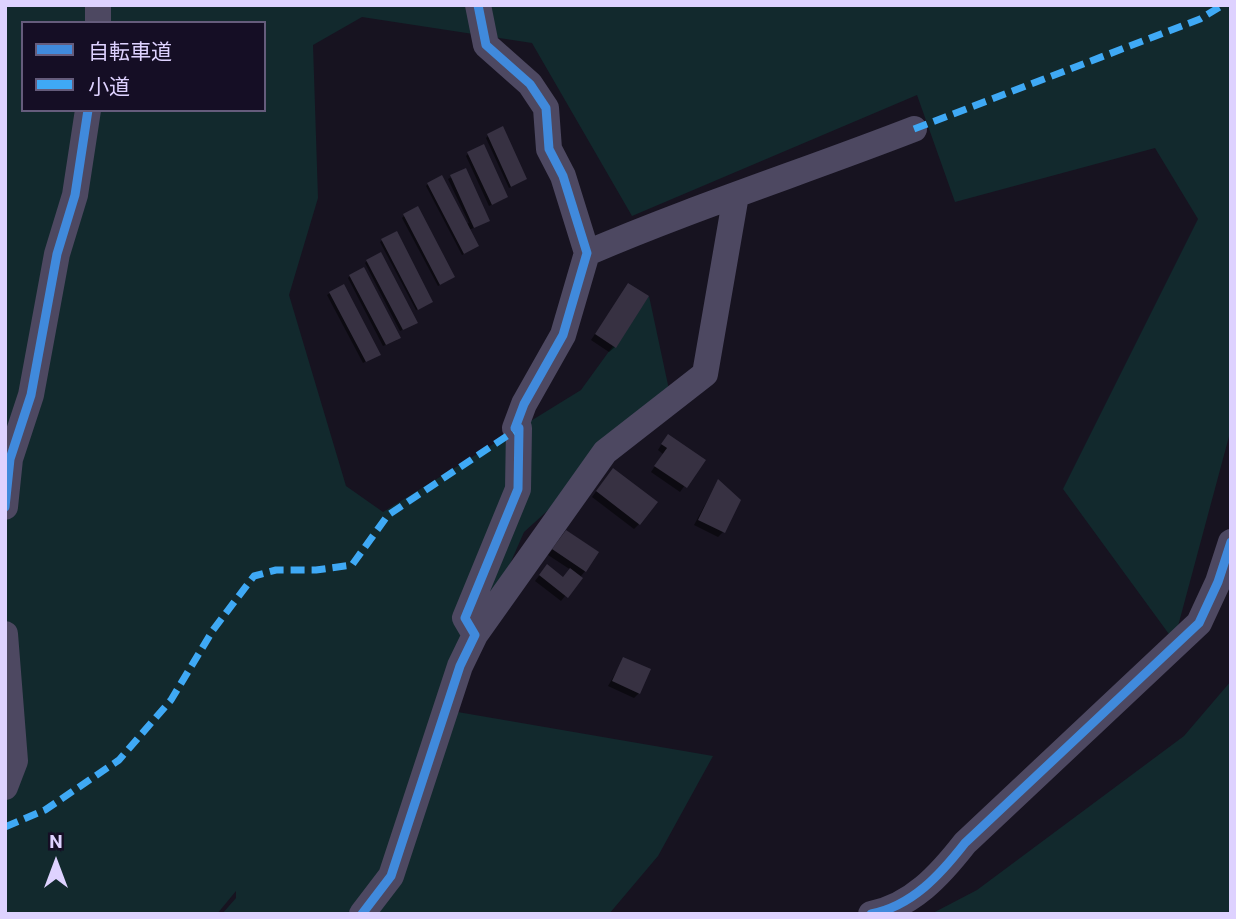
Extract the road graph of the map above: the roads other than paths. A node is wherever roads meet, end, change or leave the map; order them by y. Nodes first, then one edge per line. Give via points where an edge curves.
1 (478, 5) edge
2 (88, 112) edge
3 (915, 129) dead end
4 (736, 195) junction
5 (587, 253) junction
6 (5, 507) edge
7 (1231, 542) edge
8 (5, 635) edge
9 (475, 635) junction
10 (5, 787) edge
11 (362, 914) edge
12 (871, 914) edge

1 - 5 street via 486,45 530,83 545,108 550,149
2 - 6 street via 75,195 57,254 31,395 9,459
3 - 4 street
4 - 5 street
4 - 9 street via 705,374 605,452
5 - 9 street via 563,335 515,428 519,428 517,489 465,618
7 - 12 street via 1219,582 1199,623 965,843 942,873 906,902
8 - 10 street via 15,761
9 - 11 street via 460,666 391,876

